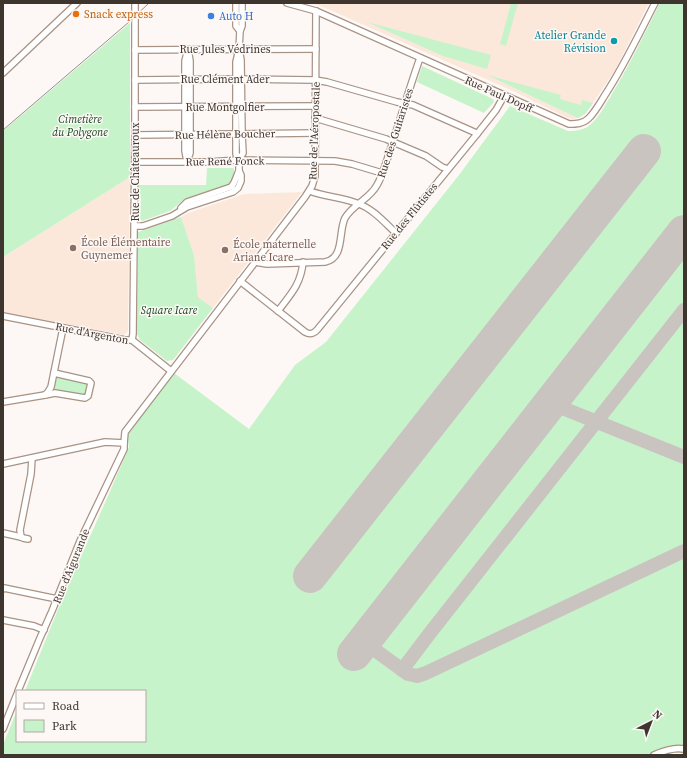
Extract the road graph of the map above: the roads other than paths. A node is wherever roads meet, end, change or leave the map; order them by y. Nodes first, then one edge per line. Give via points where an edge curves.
1 (77, 3) edge
2 (135, 3) edge
3 (236, 3) edge
4 (242, 3) edge
5 (287, 3) edge
6 (655, 3) edge
7 (316, 11) junction
8 (240, 32) junction
9 (188, 49) junction
10 (239, 49) junction
11 (316, 49) junction
12 (135, 50) junction
13 (420, 58) junction
14 (3, 73) edge
15 (188, 79) junction
16 (239, 79) junction
17 (135, 80) junction
18 (315, 80) junction
19 (504, 96) junction
20 (405, 103) junction
21 (315, 106) junction
22 (135, 107) junction
23 (187, 107) junction
24 (239, 107) junction
25 (315, 118) junction
26 (315, 133) junction
27 (135, 134) junction
28 (188, 134) junction
29 (239, 134) junction
30 (477, 134) junction
31 (393, 142) junction
32 (239, 160) junction
33 (187, 161) junction
34 (315, 161) junction
35 (135, 162) junction
36 (448, 169) junction
37 (382, 173) junction
38 (310, 191) junction
39 (358, 203) junction
40 (135, 226) junction
41 (396, 233) junction
42 (255, 262) junction
43 (303, 262) junction
44 (240, 281) junction
45 (278, 311) junction
46 (3, 316) edge
47 (63, 328) junction
48 (132, 340) junction
49 (171, 371) junction
50 (54, 373) junction
51 (45, 395) junction
52 (3, 402) edge
53 (124, 442) junction
54 (32, 458) junction
55 (3, 464) edge
56 (3, 533) edge
57 (21, 537) junction
58 (28, 539) dead end
59 (3, 589) edge
60 (57, 599) junction
61 (3, 620) edge
62 (44, 630) junction
63 (18, 690) edge
64 (16, 696) edge
65 (3, 729) edge
66 (684, 749) edge
67 (654, 755) edge

1 - 14 street
2 - 12 street, Rue de Châteauroux
3 - 8 street via 236,26
4 - 8 street
5 - 7 street, Rue Paul Dopff
6 - 19 street, Rue Paul Dopff via 619,73 596,109 583,122 569,124
7 - 11 street, Rue de l'Aéropostale
7 - 13 street, Rue Paul Dopff
8 - 10 street
9 - 10 street, Rue Jules Védrines
9 - 12 street, Rue Jules Védrines
9 - 15 street via 185,61
10 - 11 street, Rue Jules Védrines
10 - 16 street via 242,60
11 - 18 street, Rue de l'Aéropostale
12 - 17 street, Rue de Châteauroux
13 - 19 street, Rue Paul Dopff
13 - 20 street, Rue des Guitaristes
15 - 16 street, Rue Clément Ader
15 - 17 street, Rue Clément Ader
15 - 23 street
16 - 18 street, Rue Clément Ader
16 - 24 street
17 - 22 street, Rue de Châteauroux
18 - 20 street, Rue Clément Ader
18 - 21 street, Rue de l'Aéropostale
19 - 30 street, Rue des Flûtistes
20 - 30 street, Rue Clément Ader
20 - 31 street, Rue des Guitaristes
21 - 24 street, Rue Montgolfier
21 - 25 street, Rue de l'Aéropostale
22 - 23 street, Rue Montgolfier
22 - 27 street, Rue de Châteauroux
23 - 24 street, Rue Montgolfier
23 - 28 street
24 - 29 street
25 - 26 street, Rue de l'Aéropostale
25 - 31 street
26 - 29 street, Rue Hélène Boucher
26 - 34 street, Rue de l'Aéropostale
27 - 28 street, Rue Hélène Boucher
27 - 35 street, Rue de Châteauroux
28 - 29 street, Rue Hélène Boucher
28 - 33 street via 185,151
29 - 32 street via 242,153
30 - 36 street, Rue des Flûtistes
31 - 36 street
31 - 37 street, Rue des Guitaristes
32 - 33 street, Rue René Fonck
32 - 34 street, Rue René Fonck
32 - 40 street via 239,171 231,188 187,202 172,216
33 - 35 street, Rue René Fonck
34 - 37 street, Rue René Fonck via 340,161
34 - 38 street, Rue de l'Aéropostale
35 - 40 street, Rue de Châteauroux
36 - 41 street, Rue des Flûtistes
37 - 39 street, Rue des Guitaristes via 374,190
38 - 39 street
38 - 42 street, Rue de l'Aéropostale
39 - 41 street
39 - 43 street, Rue des Guitaristes via 344,221 335,257 325,262
40 - 48 street, Rue de Châteauroux
41 - 45 street, Rue des Flûtistes via 312,334 305,332
42 - 43 street, Rue des Guitaristes
42 - 44 street, Rue de l'Aéropostale
43 - 45 street via 299,282
44 - 45 street
44 - 49 street, Rue de l'Aéropostale
46 - 47 street, Rue d'Argenton
47 - 48 street, Rue d'Argenton
47 - 50 street
48 - 49 street, Rue d'Argenton
49 - 53 street, Rue d'Aigurande via 125,432
50 - 51 street via 51,387
50 - 51 street via 89,381 91,383 88,396 86,398 55,393
51 - 52 street
53 - 54 street via 106,442
53 - 60 street, Rue d'Aigurande via 124,449 80,541
54 - 55 street
54 - 57 street
56 - 57 street
57 - 58 street
59 - 60 street
60 - 62 street, Rue d'Aigurande
61 - 62 street
62 - 63 street, Rue d'Aigurande
64 - 65 street
66 - 67 street via 666,750

